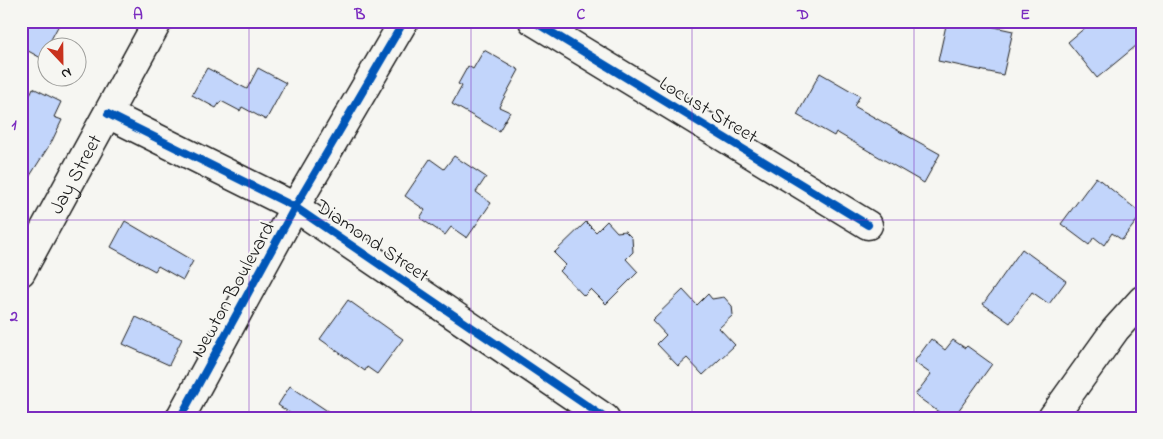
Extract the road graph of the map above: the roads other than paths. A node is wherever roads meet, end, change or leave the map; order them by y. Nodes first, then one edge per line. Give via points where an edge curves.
1 (158, 21) edge
2 (404, 21) edge
3 (533, 21) edge
4 (108, 114) junction
5 (295, 207) junction
6 (868, 225) dead end
7 (21, 272) edge
8 (1142, 300) edge
9 (180, 418) edge
10 (605, 418) edge
11 (1052, 418) edge

1 - 4 street, Jay Street
2 - 5 street, Newton Boulevard
3 - 6 street, Locust Street
4 - 5 street, Diamond Street
4 - 7 street, Jay Street
5 - 9 street, Newton Boulevard
5 - 10 street, Diamond Street
8 - 11 street via 1114,330

